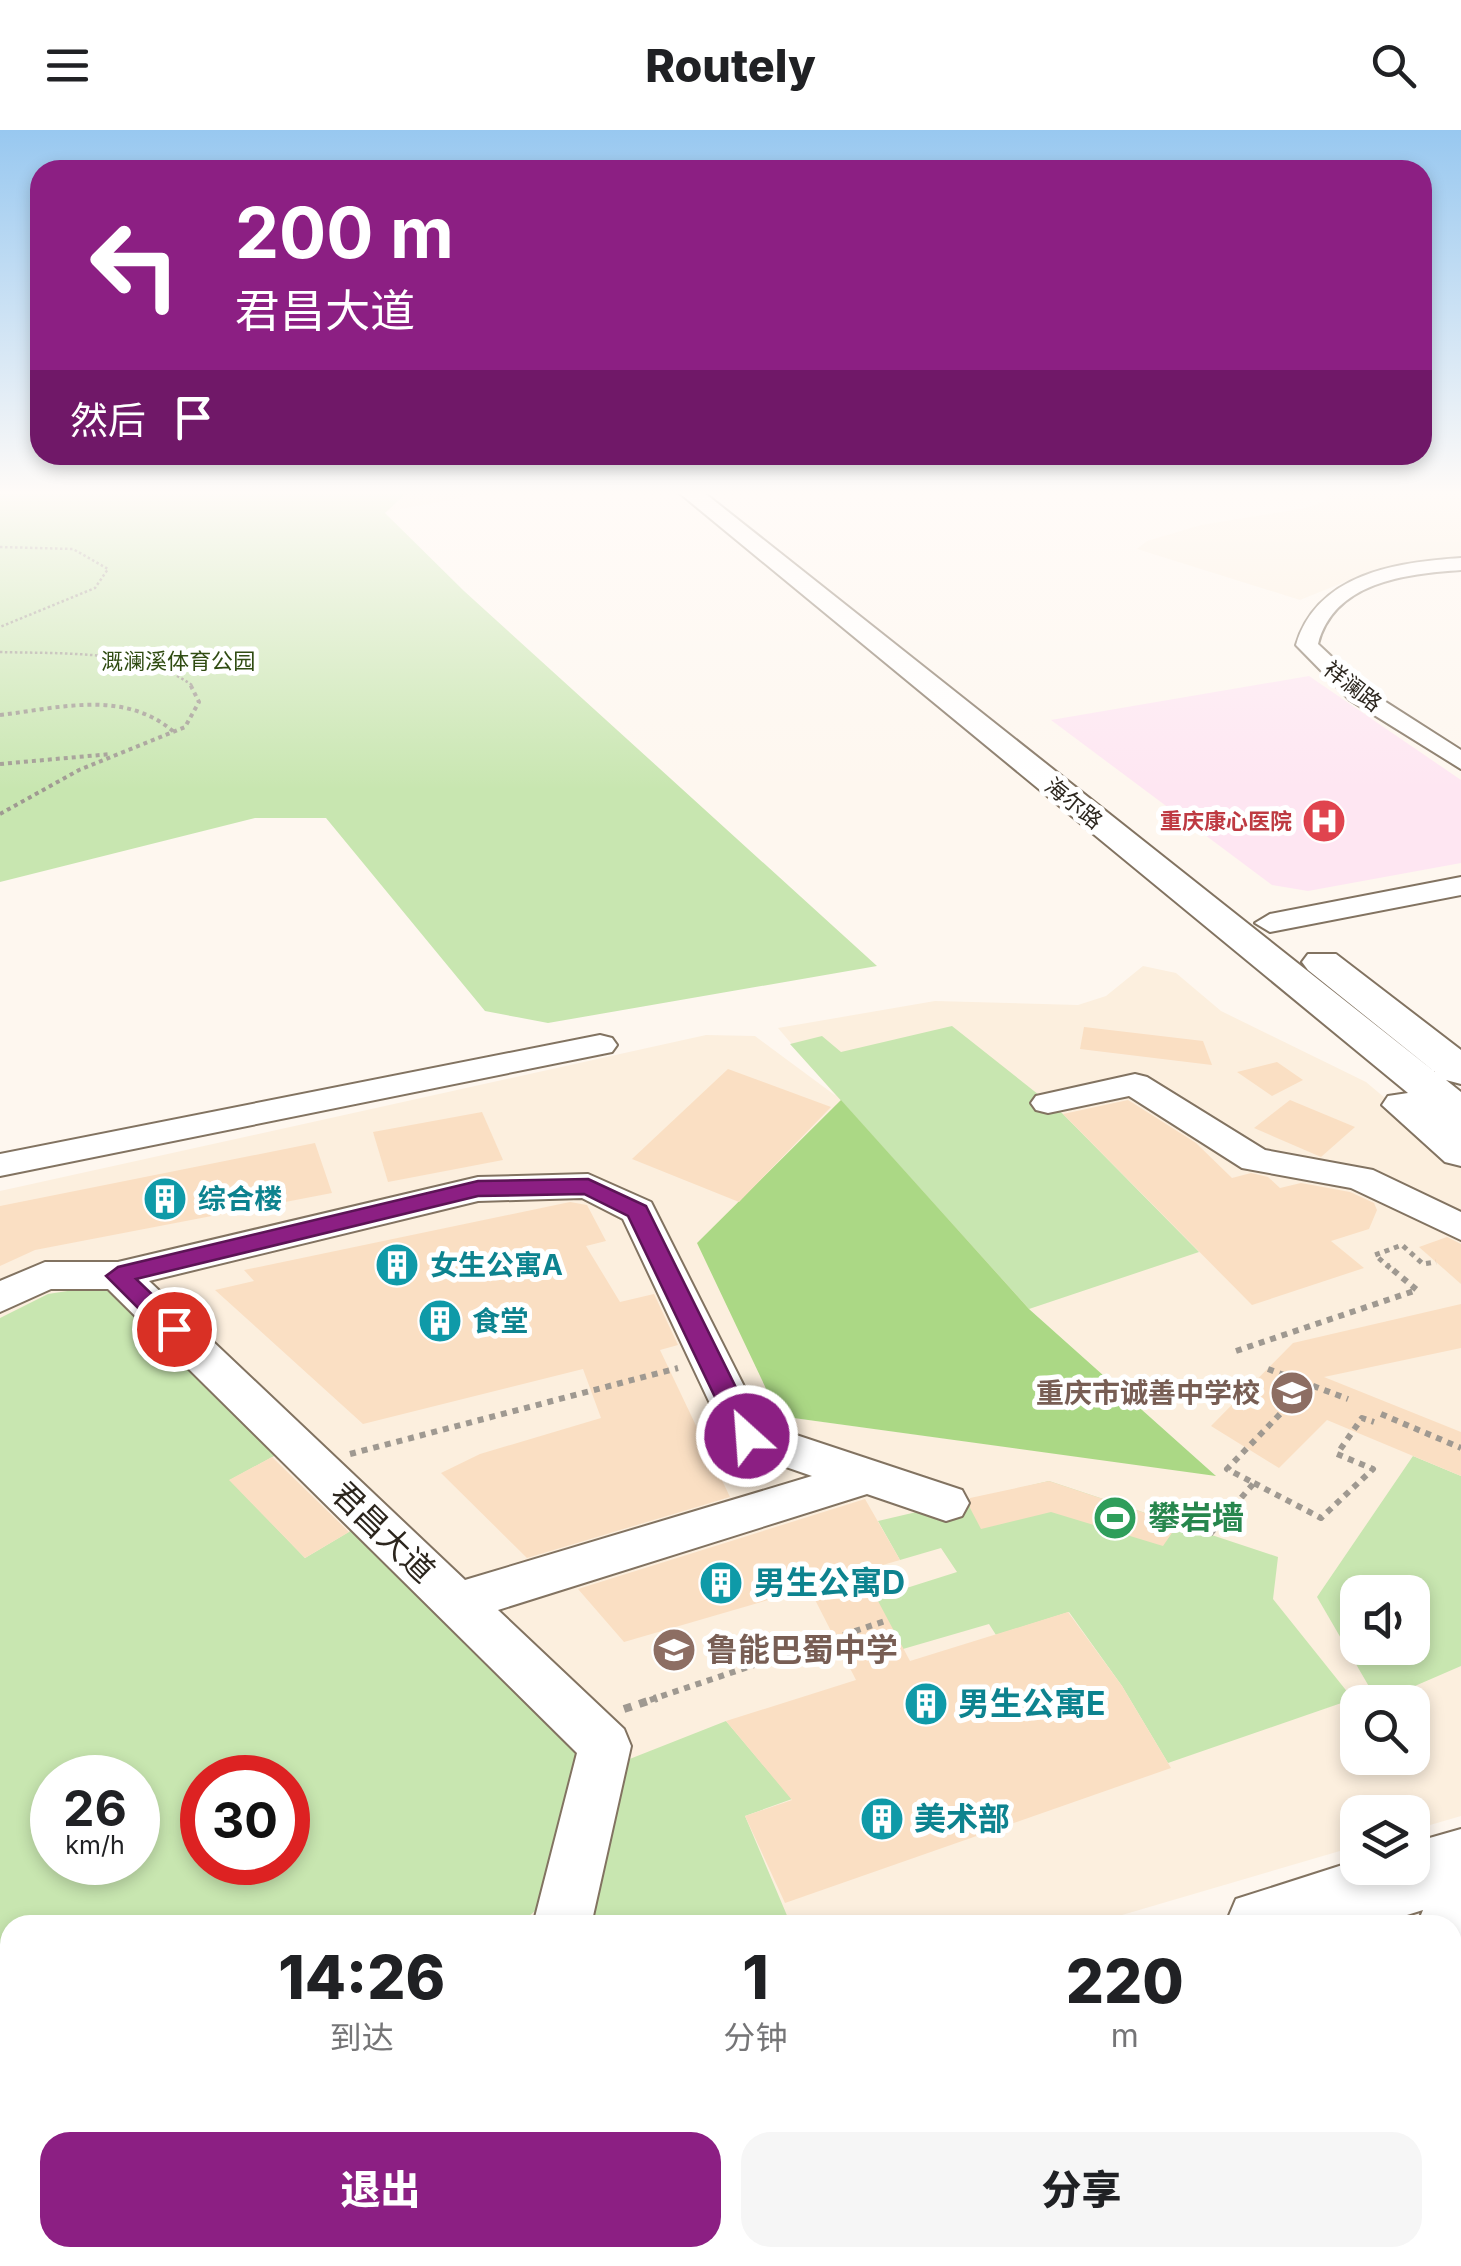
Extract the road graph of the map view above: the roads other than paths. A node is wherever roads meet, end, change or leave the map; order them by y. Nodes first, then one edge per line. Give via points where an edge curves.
1 (812, 591) edge
2 (841, 591) edge
3 (1351, 591) edge
4 (1461, 761) edge
5 (1461, 886) edge
6 (1270, 923) junction
7 (1313, 995) junction
8 (1398, 1020) junction
9 (600, 1044) dead end
10 (1461, 1056) edge
11 (1461, 1070) edge
12 (1048, 1102) dead end
13 (1461, 1114) edge
14 (1461, 1152) edge
15 (0, 1165) edge
16 (1461, 1226) edge
17 (118, 1276) junction
18 (0, 1298) edge
19 (866, 1476) junction
20 (946, 1504) dead end
21 (456, 1603) junction
22 (1461, 1863) edge
23 (564, 1915) edge
24 (1294, 1915) edge

1 - 7 main road, 海尔路
2 - 6 main road, 海尔路
3 - 4 street, 祥澜路 via 1309,624 1307,645 1351,689
5 - 6 street
6 - 8 main road, 海尔路
7 - 13 main road, 海尔路
7 - 14 main road via 1376,1082
8 - 10 main road
8 - 11 main road, 海尔路
9 - 15 street
12 - 16 street via 1135,1084 1255,1160 1360,1178
17 - 18 street via 45,1276
17 - 19 street via 478,1188 588,1186 638,1211 747,1436
17 - 21 street, 君昌大道
19 - 20 street
19 - 21 street
21 - 23 street, 君昌大道 via 605,1746
22 - 24 main road

